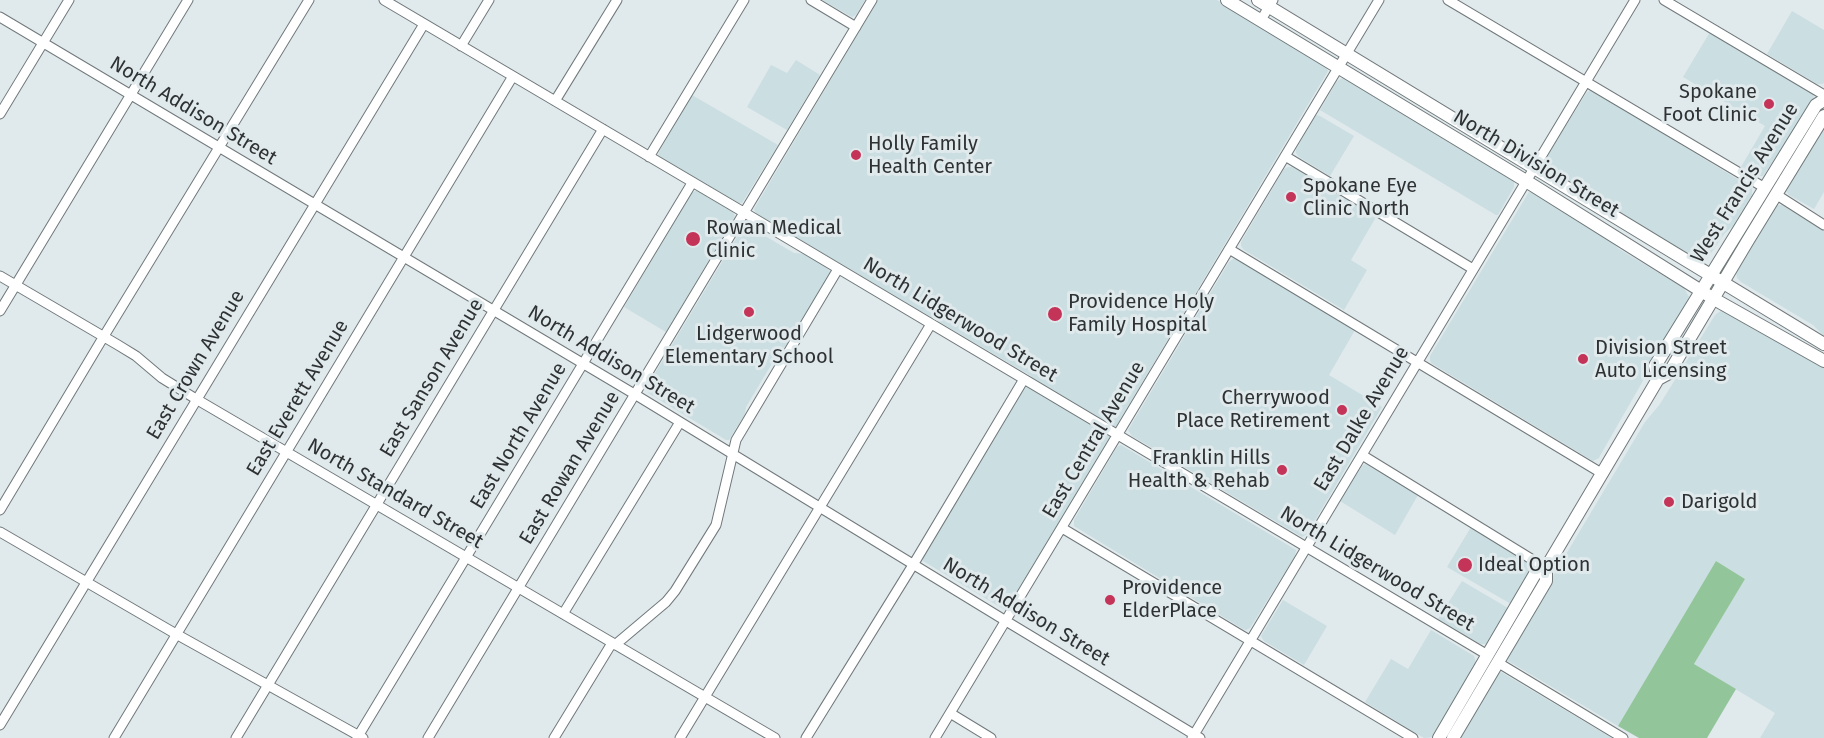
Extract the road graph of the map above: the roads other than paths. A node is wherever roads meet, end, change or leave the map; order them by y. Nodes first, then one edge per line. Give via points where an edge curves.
1 (69, 0) edge
2 (188, 0) edge
3 (309, 0) edge
4 (384, 0) edge
5 (489, 0) edge
6 (617, 0) edge
7 (744, 0) edge
8 (811, 0) edge
9 (872, 0) edge
10 (1227, 0) edge
11 (1258, 0) edge
12 (1379, 0) edge
13 (1448, 0) edge
14 (1635, 0) edge
15 (1664, 0) edge
16 (1271, 3) edge
17 (0, 17) edge
18 (1261, 20) junction
19 (424, 24) junction
20 (856, 27) junction
21 (43, 43) junction
22 (461, 46) junction
23 (1347, 54) junction
24 (1339, 67) junction
25 (513, 76) junction
26 (1585, 82) junction
27 (131, 95) junction
28 (1824, 95) edge
29 (1824, 100) edge
30 (555, 101) junction
31 (0, 114) edge
32 (1824, 116) edge
33 (603, 129) junction
34 (220, 148) junction
35 (1285, 156) junction
36 (649, 157) junction
37 (1534, 168) junction
38 (1526, 181) junction
39 (693, 183) junction
40 (1771, 191) junction
41 (315, 205) junction
42 (745, 213) junction
43 (1824, 225) edge
44 (1229, 249) junction
45 (404, 258) junction
46 (838, 269) junction
47 (1473, 269) junction
48 (1711, 275) junction
49 (0, 276) edge
50 (1723, 282) junction
51 (16, 285) junction
52 (1701, 290) junction
53 (1714, 298) junction
54 (0, 311) edge
55 (494, 311) junction
56 (931, 324) junction
57 (104, 336) junction
58 (1824, 344) edge
59 (1824, 362) edge
60 (1417, 363) junction
61 (584, 364) junction
62 (1024, 379) junction
63 (1658, 379) junction
64 (636, 395) junction
65 (196, 399) junction
66 (680, 422) junction
67 (1118, 435) junction
68 (287, 452) junction
69 (732, 454) junction
70 (1362, 455) junction
71 (1603, 474) junction
72 (376, 505) junction
73 (821, 508) junction
74 (0, 510) edge
75 (1062, 528) junction
76 (0, 532) edge
77 (1306, 548) junction
78 (466, 557) junction
79 (914, 565) junction
80 (1546, 568) junction
81 (86, 583) junction
82 (518, 587) junction
83 (563, 614) junction
84 (1006, 621) junction
85 (176, 634) junction
86 (1251, 640) junction
87 (613, 644) junction
88 (1491, 658) junction
89 (267, 685) junction
90 (705, 697) junction
91 (950, 713) junction
92 (0, 725) edge
93 (360, 737) edge
94 (1195, 737) edge
95 (114, 738) edge
96 (236, 738) edge
97 (428, 738) edge
98 (554, 738) edge
99 (680, 738) edge
100 (775, 738) edge
101 (806, 738) edge
102 (935, 738) edge
103 (991, 738) edge
104 (1413, 738) edge
105 (1439, 738) edge
106 (1453, 738) edge
107 (1623, 738) edge

1 - 21 street
2 - 27 street
3 - 34 street
4 - 19 street, North Lidgerwood Street
5 - 22 street
6 - 30 street
7 - 36 street
8 - 20 street
9 - 20 street, East Rowan Avenue
10 - 18 main road, North Division Street
11 - 16 main road, North Division Street
12 - 23 street, East Central Avenue
13 - 26 street
14 - 26 street, East Dalke Avenue
15 - 28 street
16 - 18 street
16 - 23 main road, North Division Street
17 - 21 street, North Addison Street
18 - 24 main road, North Division Street
19 - 22 street, North Lidgerwood Street
19 - 41 street, East Crown Avenue
20 - 42 street, East Rowan Avenue
21 - 27 street, North Addison Street
21 - 31 street
22 - 25 street, North Lidgerwood Street
23 - 24 street, East Central Avenue
23 - 37 main road, North Division Street
24 - 35 street, East Central Avenue
24 - 38 main road, North Division Street
25 - 30 street, North Lidgerwood Street
25 - 45 street, East Everett Avenue
26 - 37 street, East Dalke Avenue
26 - 40 street
27 - 34 street, North Addison Street
27 - 51 street
29 - 40 main road, West Francis Avenue via 1816,105
30 - 33 street, North Lidgerwood Street
32 - 40 main road, West Francis Avenue
33 - 36 street, North Lidgerwood Street
33 - 55 street, East Sanson Avenue
34 - 41 street, North Addison Street
34 - 57 street
35 - 44 street, East Central Avenue
35 - 47 street
36 - 39 street, North Lidgerwood Street
37 - 38 street, East Dalke Avenue
37 - 48 main road, North Division Street
38 - 47 street, East Dalke Avenue
38 - 52 main road, North Division Street
39 - 42 street, North Lidgerwood Street
39 - 61 street, East North Avenue
40 - 43 street
40 - 48 main road, West Francis Avenue
40 - 50 main road, West Francis Avenue
41 - 45 street, North Addison Street
41 - 65 street, East Crown Avenue
42 - 46 street, North Lidgerwood Street
42 - 64 street, East Rowan Avenue
44 - 60 street
44 - 67 street, East Central Avenue
45 - 55 street, North Addison Street
45 - 68 street, East Everett Avenue
46 - 56 street, North Lidgerwood Street
46 - 69 street via 736,440
47 - 60 street, East Dalke Avenue
48 - 50 main road, North Division Street
48 - 52 main road, West Francis Avenue
49 - 51 street, North Standard Street
50 - 53 main road, West Francis Avenue
50 - 58 main road, North Division Street
51 - 54 street
51 - 57 street, North Standard Street
52 - 53 main road, North Division Street
52 - 63 main road, West Francis Avenue via 1655,366
53 - 59 main road, North Division Street
53 - 63 main road, West Francis Avenue via 1670,373
55 - 61 street, North Addison Street
55 - 72 street, East Sanson Avenue
56 - 62 street, North Lidgerwood Street
56 - 73 street
57 - 65 street, North Standard Street
57 - 74 street
60 - 70 street, East Dalke Avenue
60 - 71 street
61 - 64 street, North Addison Street
61 - 78 street, East North Avenue
62 - 67 street, North Lidgerwood Street
62 - 79 street
63 - 71 main road
64 - 66 street, North Addison Street
64 - 82 street, East Rowan Avenue
65 - 68 street, North Standard Street
65 - 81 street, East Crown Avenue
66 - 69 street, North Addison Street
66 - 83 street
67 - 75 street, East Central Avenue
67 - 77 street, North Lidgerwood Street
68 - 72 street, North Standard Street
68 - 85 street, East Everett Avenue
69 - 73 street, North Addison Street
69 - 87 street via 716,525 681,582 666,602
70 - 77 street, East Dalke Avenue
70 - 80 street
71 - 80 main road
72 - 78 street, North Standard Street
72 - 89 street, East Sanson Avenue
73 - 79 street, North Addison Street
73 - 90 street
75 - 84 street, East Central Avenue
75 - 86 street
76 - 81 street
77 - 86 street, East Dalke Avenue
77 - 88 street, North Lidgerwood Street
78 - 82 street, North Standard Street
78 - 93 street, East North Avenue
79 - 84 street, North Addison Street
79 - 101 street
80 - 88 main road via 1546,581
80 - 88 main road via 1534,574 1503,627
81 - 85 street
81 - 92 street, East Crown Avenue
82 - 83 street, North Standard Street
82 - 97 street, East Rowan Avenue
83 - 87 street, North Standard Street
84 - 91 street, East Central Avenue
84 - 94 street, North Addison Street
85 - 89 street
85 - 95 street, East Everett Avenue
86 - 94 street, East Dalke Avenue
86 - 104 street
87 - 90 street, North Standard Street
87 - 98 street
88 - 105 main road
88 - 106 main road via 1477,696
88 - 107 street, North Lidgerwood Street
89 - 93 street
89 - 96 street, East Sanson Avenue
90 - 99 street
90 - 100 street, North Standard Street
91 - 102 street, East Central Avenue
91 - 103 street

